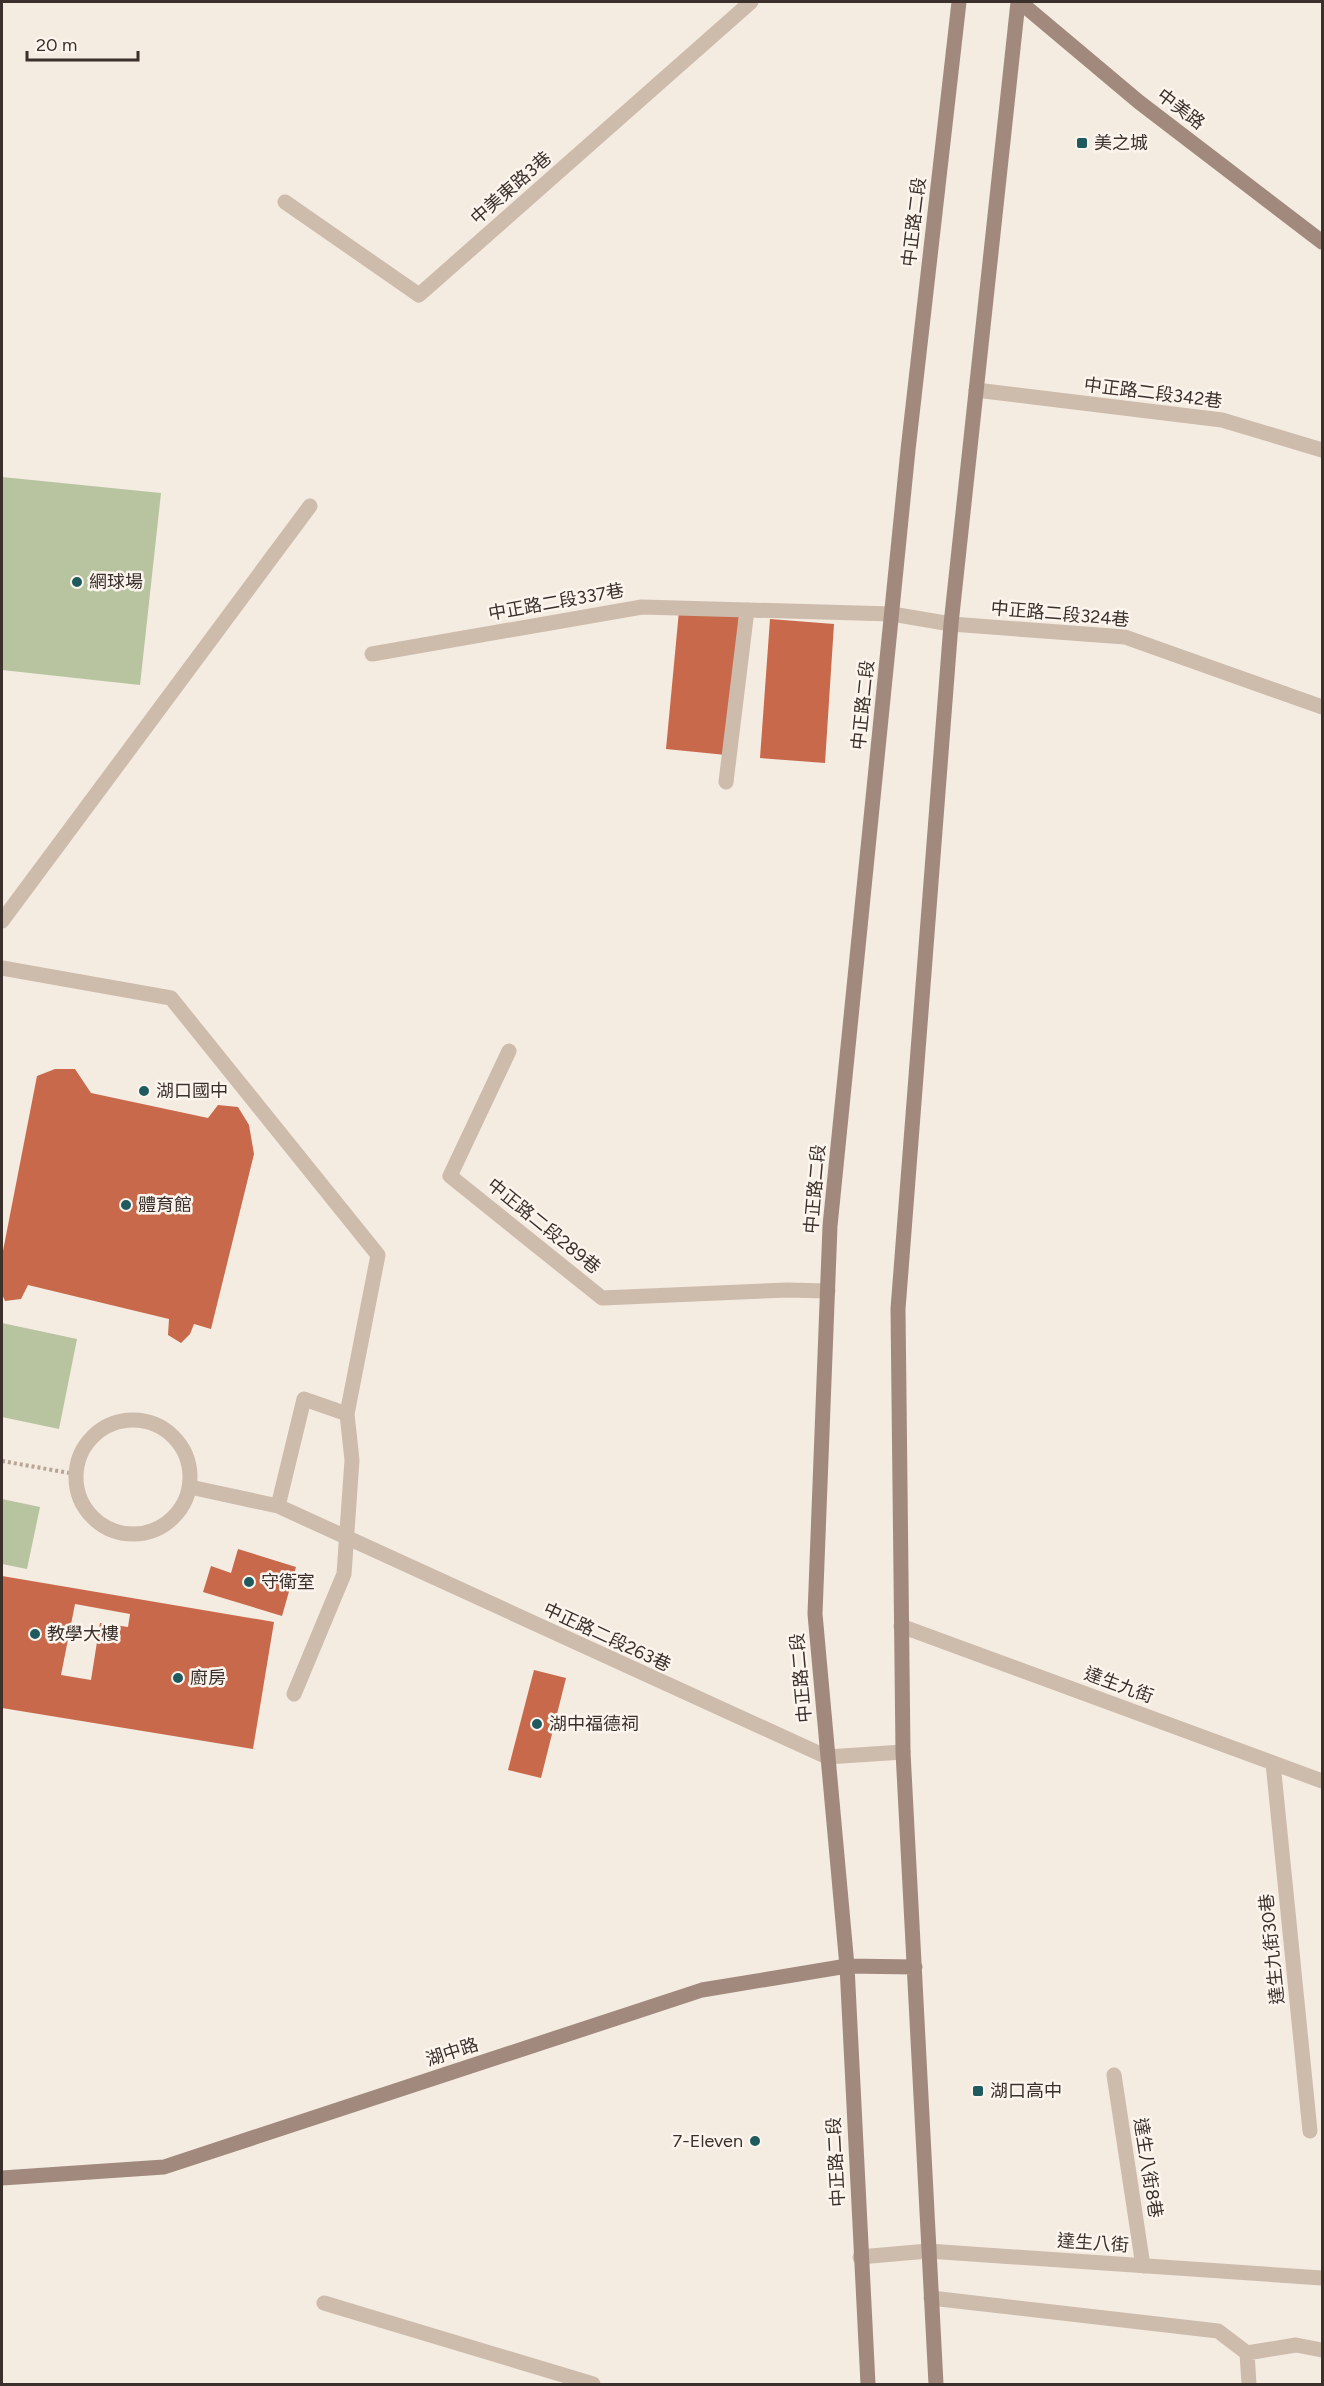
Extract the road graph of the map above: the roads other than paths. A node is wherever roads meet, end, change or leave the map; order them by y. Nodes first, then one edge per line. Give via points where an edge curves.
1 (751, 2) edge
2 (959, 2) edge
3 (1019, 2) edge
4 (285, 202) dead end
5 (1323, 242) edge
6 (976, 390) junction
7 (1323, 450) edge
8 (310, 506) dead end
9 (747, 610) junction
10 (892, 614) junction
11 (951, 624) junction
12 (372, 654) dead end
13 (1323, 707) edge
14 (726, 782) dead end
15 (2, 921) edge
16 (2, 968) edge
17 (509, 1051) dead end
18 (828, 1291) junction
19 (347, 1414) junction
20 (190, 1487) junction
21 (278, 1506) junction
22 (347, 1539) junction
23 (901, 1626) junction
24 (294, 1694) dead end
25 (903, 1752) junction
26 (827, 1757) junction
27 (1273, 1763) junction
28 (1323, 1782) edge
29 (847, 1966) junction
30 (915, 1967) junction
31 (1114, 2075) dead end
32 (1310, 2131) dead end
33 (2, 2178) edge
34 (928, 2251) junction
35 (860, 2257) junction
36 (1143, 2266) junction
37 (1323, 2278) edge
38 (931, 2298) junction
39 (324, 2303) dead end
40 (1323, 2350) edge
41 (1247, 2353) junction
42 (592, 2385) edge
43 (868, 2385) edge
44 (936, 2385) edge
45 (1249, 2385) edge

1 - 4 street, 中美東路3巷 via 419,295
2 - 10 main road, 中正路二段
3 - 5 main road, 中美路 via 1139,102
3 - 6 main road
6 - 7 street, 中正路二段342巷 via 1222,420
6 - 11 main road
8 - 15 street
9 - 10 street, 中正路二段337巷
9 - 12 street, 中正路二段337巷 via 642,607
9 - 14 street
10 - 11 street, 中正路二段324巷
10 - 18 main road, 中正路二段 via 830,1226
11 - 13 street, 中正路二段324巷 via 1125,637
11 - 23 main road via 898,1309
16 - 19 street via 171,998 378,1255
17 - 18 street, 中正路二段289巷 via 450,1176 602,1298
18 - 26 main road, 中正路二段 via 815,1614
19 - 21 street via 304,1399
19 - 22 street via 352,1460
20 - 20 street via 184,1505 156,1530 117,1532 100,1524 86,1510 75,1474 88,1439 120,1420 139,1419 158,1424 173,1435 190,1468
20 - 21 street, 中正路二段263巷
21 - 22 street, 中正路二段263巷
22 - 24 street via 344,1574
22 - 26 street, 中正路二段263巷
23 - 25 main road
23 - 27 street, 達生九街
25 - 26 street, 中正路二段263巷
25 - 30 main road
26 - 29 main road, 中正路二段
27 - 28 street, 達生九街
27 - 32 street, 達生九街30巷
29 - 30 main road, 湖中路
29 - 33 main road, 湖中路 via 702,1990 164,2167
29 - 35 main road, 中正路二段
30 - 34 main road
31 - 36 street, 達生八街8巷
34 - 35 street, 達生八街
34 - 36 street, 達生八街
34 - 38 main road
35 - 43 main road, 中正路二段
36 - 37 street, 達生八街
38 - 41 street via 1218,2331
38 - 44 main road
39 - 42 street
40 - 41 street via 1296,2345
41 - 45 street

